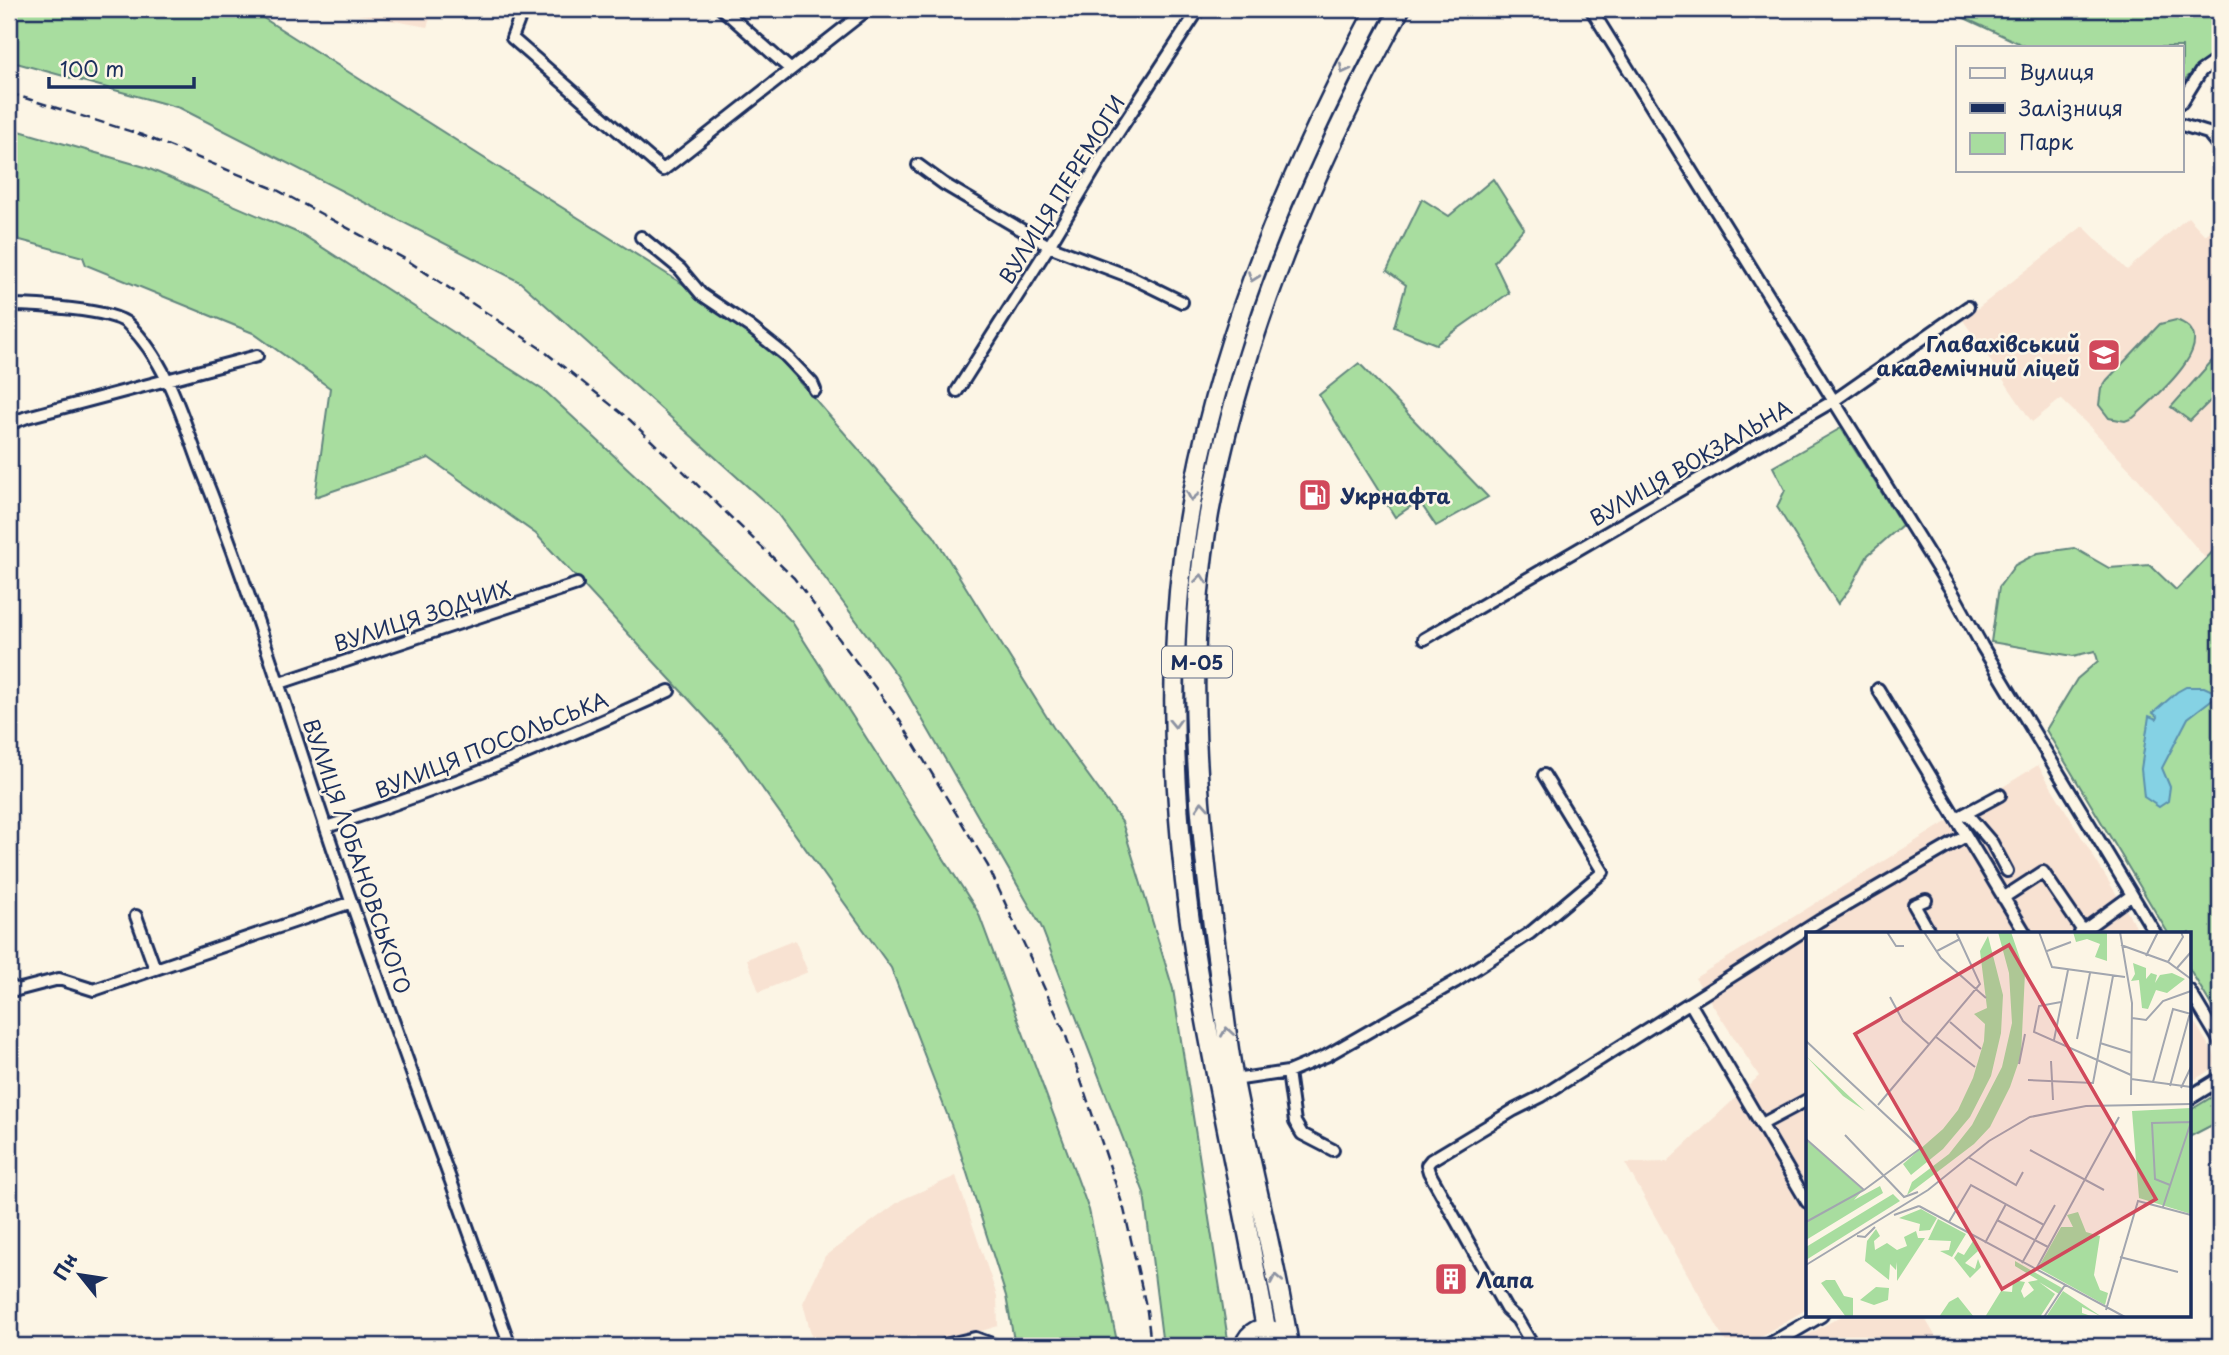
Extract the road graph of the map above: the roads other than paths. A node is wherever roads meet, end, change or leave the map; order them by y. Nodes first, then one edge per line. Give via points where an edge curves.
1 (523, 9) edge
2 (722, 9) edge
3 (868, 9) edge
4 (1199, 9) edge
5 (1376, 9) edge
6 (1400, 9) edge
7 (1591, 9) edge
8 (2220, 58) edge
9 (790, 69) junction
10 (2184, 99) edge
11 (2184, 126) edge
12 (2220, 148) edge
13 (918, 165) dead end
14 (641, 237) dead end
15 (1049, 246) junction
16 (1182, 302) dead end
17 (9, 305) edge
18 (1968, 307) dead end
19 (257, 356) dead end
20 (167, 379) junction
21 (815, 390) dead end
22 (957, 391) dead end
23 (1835, 400) junction
24 (9, 424) edge
25 (577, 584) dead end
26 (1424, 639) dead end
27 (280, 683) junction
28 (1878, 689) dead end
29 (669, 691) dead end
30 (1544, 775) dead end
31 (2000, 795) dead end
32 (1966, 814) junction
33 (1956, 819) junction
34 (326, 827) junction
35 (1966, 836) junction
36 (2007, 872) dead end
37 (2132, 895) junction
38 (2003, 898) junction
39 (1926, 900) dead end
40 (352, 902) junction
41 (136, 916) dead end
42 (1819, 921) junction
43 (2087, 931) edge
44 (1823, 932) edge
45 (1929, 932) edge
46 (2024, 932) edge
47 (2154, 932) edge
48 (155, 970) junction
49 (9, 985) edge
50 (2190, 992) edge
51 (1690, 1003) junction
52 (2220, 1042) edge
53 (1287, 1072) junction
54 (2220, 1079) edge
55 (1234, 1080) junction
56 (2190, 1097) edge
57 (1806, 1101) edge
58 (1762, 1124) junction
59 (1333, 1150) dead end
60 (1806, 1200) edge
61 (1819, 1316) edge
62 (1267, 1337) edge
63 (989, 1344) edge
64 (1289, 1345) edge
65 (510, 1346) edge
66 (945, 1346) edge
67 (1244, 1346) edge
68 (1533, 1346) edge
69 (1768, 1346) edge

1 - 9 street via 512,38 663,170
2 - 9 street
3 - 9 street
4 - 15 street, ВУЛИЦЯ ПЕРЕМОГИ
5 -> 62 highway, М-05 via 1290,184 1252,280 1206,430 1182,558 1175,722 1185,882 1207,1032
55 -> 6 highway, М-05 via 1206,878 1196,722 1197,625 1209,515 1240,385 1274,282 1322,163
7 - 23 street
8 - 10 street via 2201,71
11 - 12 street via 2208,133
13 - 15 street
14 - 21 street via 680,269 701,294 785,355
15 - 16 street
15 - 22 street, ВУЛИЦЯ ПЕРЕМОГИ
17 - 20 street, ВУЛИЦЯ ЛОБАНОВСЬКОГО via 97,312 124,320 145,342
18 - 23 street, ВУЛИЦЯ ВОКЗАЛЬНА
19 - 20 street
20 - 24 street
20 - 27 street, ВУЛИЦЯ ЛОБАНОВСЬКОГО
23 - 26 street, ВУЛИЦЯ ВОКЗАЛЬНА
23 - 37 street
25 - 27 street, ВУЛИЦЯ ЗОДЧИХ
27 - 34 street, ВУЛИЦЯ ЛОБАНОВСЬКОГО
28 - 33 street
29 - 34 street, ВУЛИЦЯ ПОСОЛЬСЬКА via 560,741
30 - 53 street via 1603,872 1530,933 1455,982 1326,1056
31 - 32 street
32 - 33 street
32 - 36 street via 1992,843
33 - 35 street
34 - 40 street, ВУЛИЦЯ ЛОБАНОВСЬКОГО
35 - 38 street
35 - 42 street
37 - 43 street
37 - 47 street
38 - 43 street via 2043,872
38 - 46 street
39 - 45 street via 1914,905
40 - 48 street
40 - 65 street, ВУЛИЦЯ ЛОБАНОВСЬКОГО
41 - 48 street
42 - 44 street
42 - 51 street
48 - 49 street via 94,990 59,979 17,990
50 - 52 street
51 - 58 street
51 - 68 street via 1427,1165 1506,1310
53 - 55 street
53 - 59 street via 1295,1122 1302,1134
54 - 56 street
64 -> 55 highway, М-05
57 - 58 street
58 - 60 street
61 - 69 street
62 - 64 highway via 1272,1330
62 - 67 highway via 1258,1329
63 - 66 street via 963,1340

